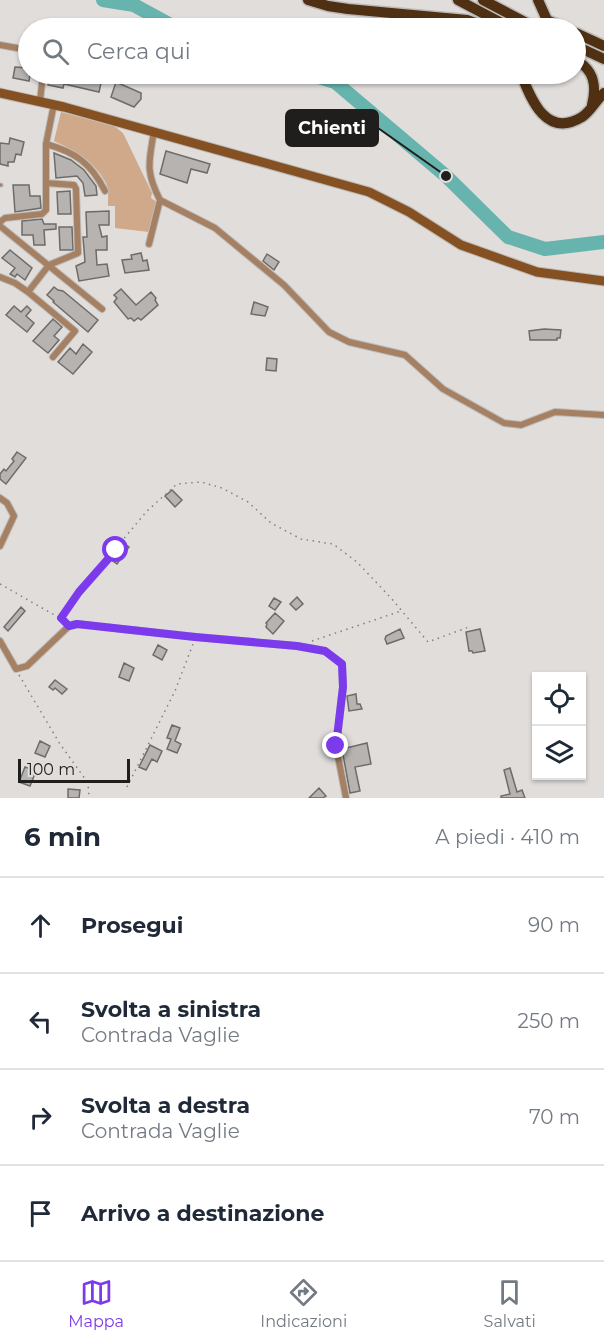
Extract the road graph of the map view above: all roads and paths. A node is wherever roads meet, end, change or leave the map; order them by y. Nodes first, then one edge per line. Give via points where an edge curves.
1 (308, 0) edge
2 (458, 0) edge
3 (470, 0) edge
4 (483, 0) edge
5 (538, 0) edge
6 (325, 3) edge
7 (450, 18) edge
8 (493, 18) edge
9 (504, 18) edge
10 (517, 18) edge
11 (546, 18) edge
12 (586, 38) edge
13 (0, 45) edge
14 (604, 46) edge
15 (18, 48) edge
16 (586, 51) edge
17 (586, 58) edge
18 (604, 59) edge
19 (604, 66) edge
20 (586, 68) edge
21 (42, 84) edge
22 (526, 84) edge
23 (0, 93) edge
24 (604, 93) edge
25 (40, 101) junction
26 (54, 104) junction
27 (592, 108) junction
28 (154, 131) junction
29 (46, 144) junction
30 (46, 183) junction
31 (105, 191) dead end
32 (160, 200) junction
33 (0, 224) edge
34 (149, 244) dead end
35 (49, 266) junction
36 (0, 277) edge
37 (604, 281) edge
38 (28, 292) junction
39 (102, 309) dead end
40 (53, 357) dead end
41 (604, 416) edge
42 (0, 498) edge
43 (0, 546) edge
44 (0, 584) edge
45 (402, 611) junction
46 (61, 618) junction
47 (69, 626) junction
48 (469, 627) dead end
49 (195, 637) junction
50 (0, 641) edge
51 (297, 646) junction
52 (16, 669) junction
53 (128, 787) dead end
54 (89, 798) edge
55 (346, 798) edge

1 - 6 highway
2 - 8 highway
3 - 9 highway
4 - 10 highway
5 - 11 highway
6 - 7 highway
12 - 14 highway
13 - 15 street
16 - 18 highway
17 - 19 highway
20 - 27 highway via 595,81
21 - 25 street
22 - 27 highway via 539,112 549,120 573,121
23 - 25 main road
24 - 27 highway
25 - 26 main road
26 - 28 main road
26 - 29 street
28 - 32 street via 148,166
28 - 37 main road via 369,192 461,245 537,272
29 - 30 street
29 - 31 street via 82,159
30 - 33 street via 46,210 42,214 5,218
30 - 35 street via 70,183 76,189 78,253
32 - 34 street
32 - 41 street via 215,228 284,285 329,332 348,342 405,355 443,389 504,423 521,425 555,412
33 - 35 street
35 - 38 street
35 - 39 street
36 - 38 street
38 - 40 street via 75,331
42 - 43 street via 14,516
44 - 46 path
45 - 46 path via 357,562 333,544 301,539 271,524 248,502 201,482 177,484 147,511
45 - 48 path via 428,642
45 - 51 path
46 - 47 path
47 - 49 street
47 - 52 street via 27,666
49 - 51 street
49 - 53 path via 175,691
50 - 52 street
51 - 55 street via 325,651 342,664 336,746
52 - 54 path via 88,783

